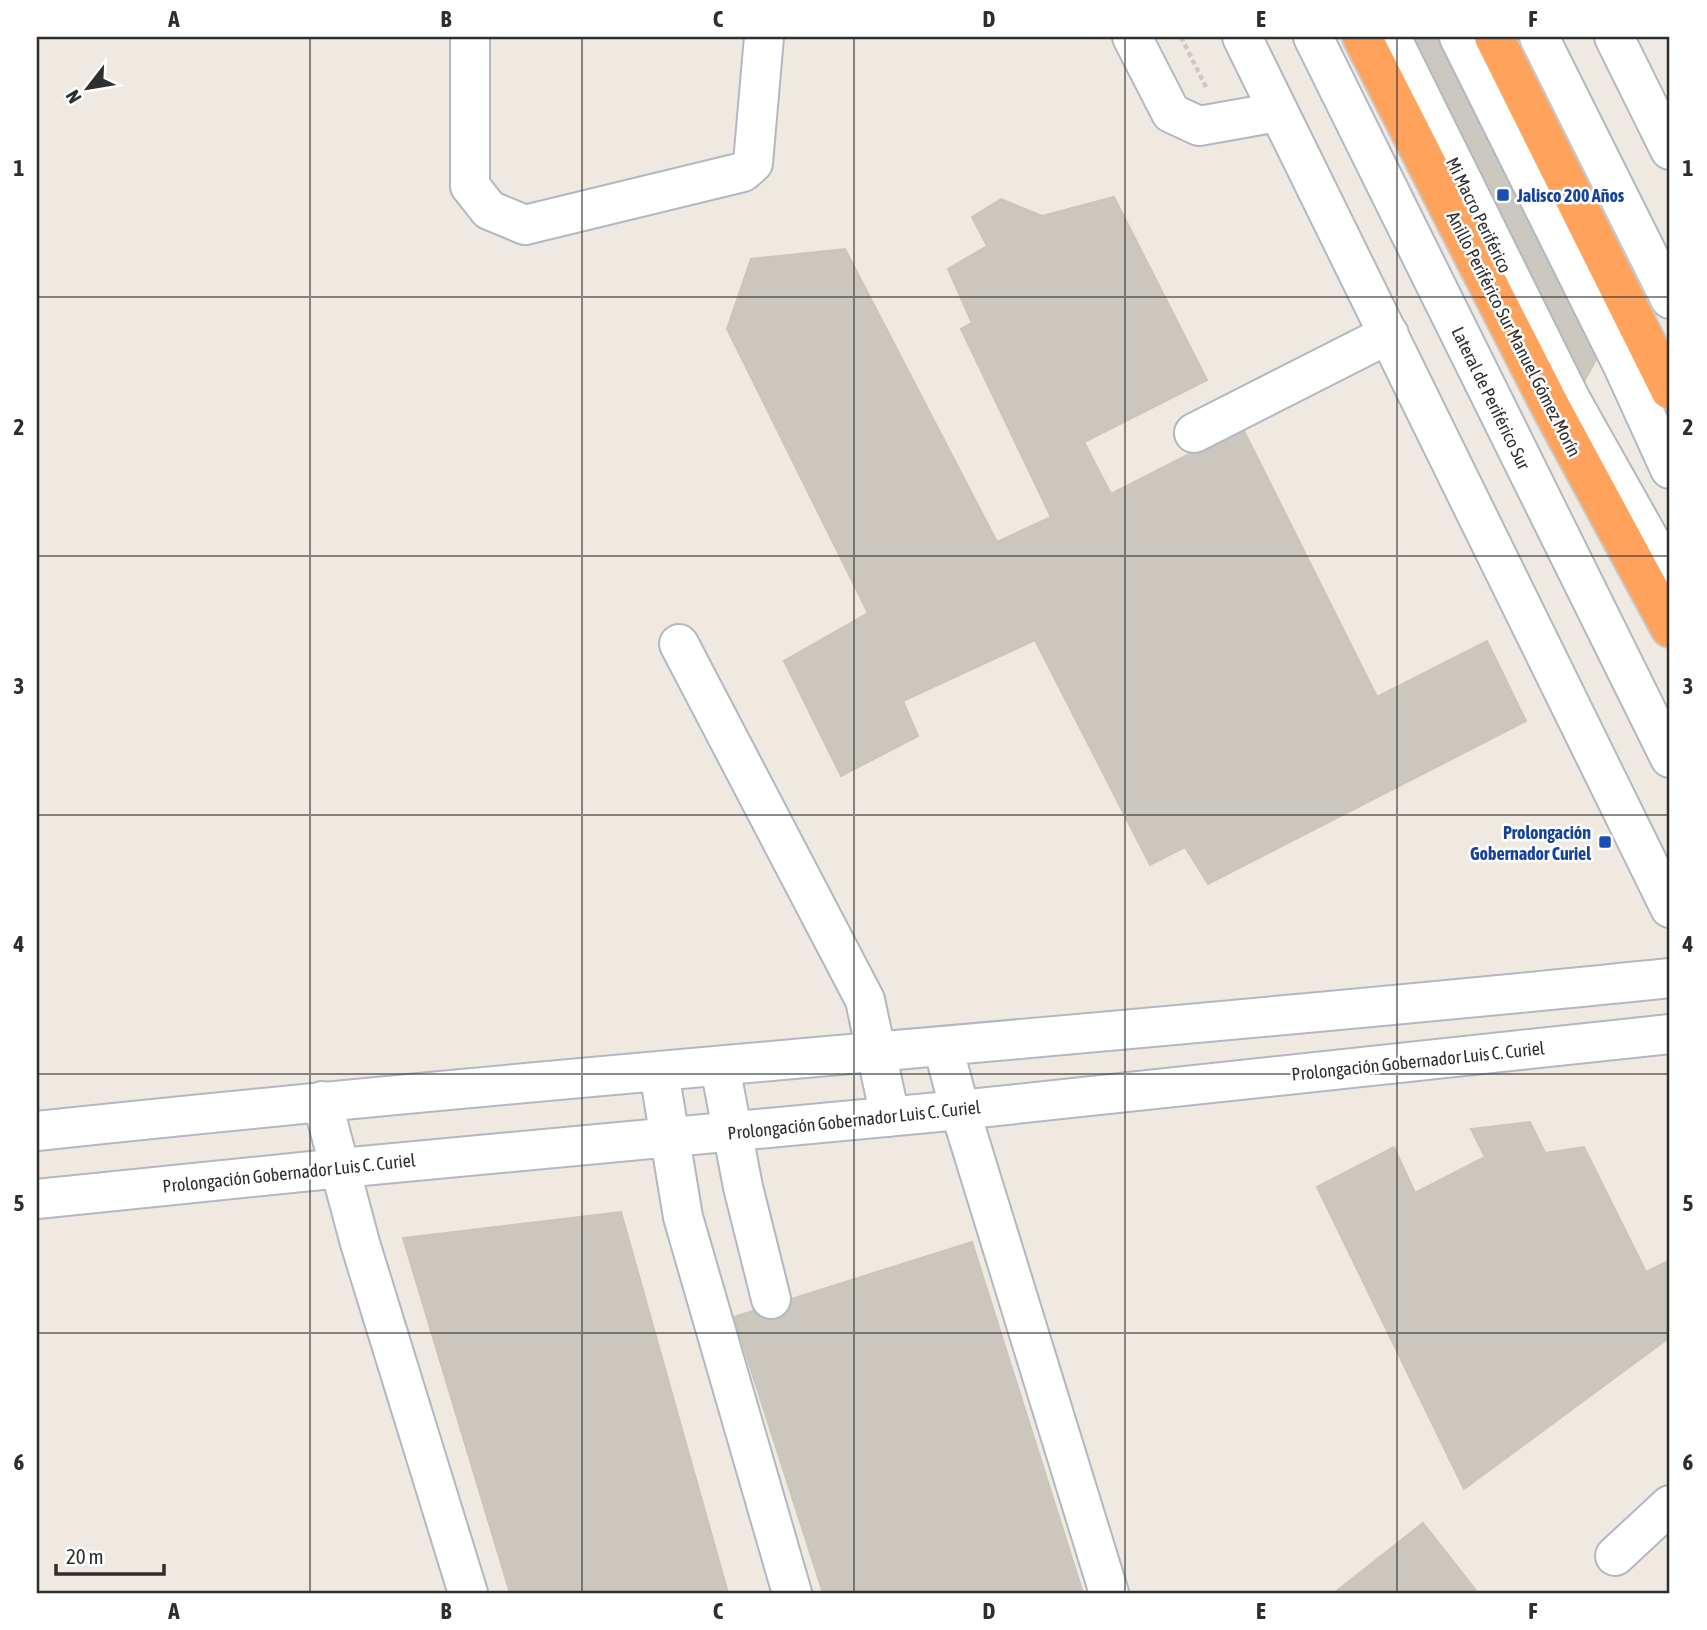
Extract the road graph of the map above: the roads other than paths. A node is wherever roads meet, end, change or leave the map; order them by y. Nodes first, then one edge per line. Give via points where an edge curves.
1 (470, 37) edge
2 (764, 37) edge
3 (1132, 37) edge
4 (1242, 37) edge
5 (1313, 37) edge
6 (1362, 37) edge
7 (1391, 37) edge
8 (1459, 37) edge
9 (1494, 37) edge
10 (1539, 37) edge
11 (1614, 37) edge
12 (1278, 112) junction
13 (1670, 150) edge
14 (1670, 299) edge
15 (1389, 334) junction
16 (1670, 390) edge
17 (1194, 433) dead end
18 (1670, 468) edge
19 (1670, 576) edge
20 (1670, 628) edge
21 (679, 644) dead end
22 (1670, 758) edge
23 (1670, 908) edge
24 (1670, 978) edge
25 (1507, 995) junction
26 (1670, 1034) edge
27 (943, 1047) junction
28 (1519, 1051) junction
29 (876, 1053) junction
30 (720, 1067) junction
31 (659, 1072) junction
32 (321, 1101) junction
33 (960, 1110) junction
34 (890, 1117) junction
35 (37, 1131) edge
36 (732, 1132) junction
37 (670, 1138) junction
38 (341, 1168) junction
39 (37, 1199) edge
40 (771, 1299) dead end
41 (1670, 1505) edge
42 (1615, 1556) dead end
43 (468, 1593) edge
44 (792, 1593) edge
45 (1109, 1593) edge

1 - 2 street via 470,186 489,210 525,225 749,169 754,163
3 - 12 street via 1171,113 1199,126
4 - 12 street
5 - 22 street, Lateral de Periférico Sur
6 - 20 highway, Anillo Periférico Sur Manuel Gómez Morín via 1549,404
7 - 19 street, Mi Macro Periférico via 1571,400
8 - 18 street
9 - 16 highway
10 - 14 street
11 - 13 street
12 - 15 street
15 - 17 street
15 - 23 street
21 - 29 street via 865,1000
24 - 25 street
25 - 27 street
25 - 28 street
26 - 28 street, Prolongación Gobernador Luis C. Curiel
27 - 29 street
27 - 33 street
28 - 33 street, Prolongación Gobernador Luis C. Curiel
29 - 30 street
29 - 34 street
30 - 31 street
30 - 36 street
31 - 32 street
31 - 37 street
32 - 35 street
32 - 38 street
33 - 34 street, Prolongación Gobernador Luis C. Curiel
33 - 45 street
34 - 36 street, Prolongación Gobernador Luis C. Curiel
36 - 37 street, Prolongación Gobernador Luis C. Curiel
36 - 40 street
37 - 38 street, Prolongación Gobernador Luis C. Curiel
37 - 44 street via 683,1217
38 - 39 street, Prolongación Gobernador Luis C. Curiel
38 - 43 street
41 - 42 street

